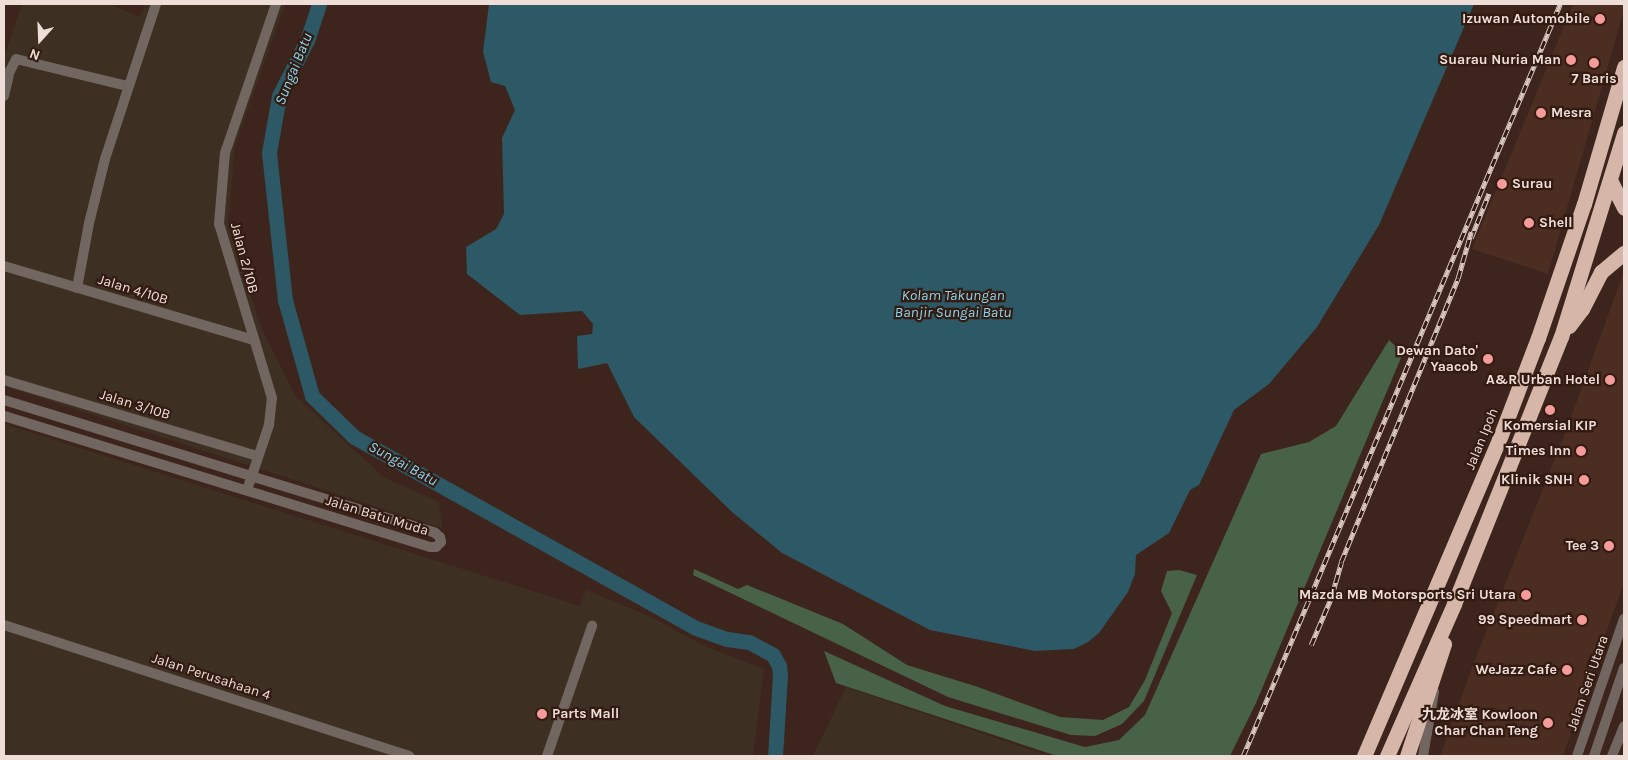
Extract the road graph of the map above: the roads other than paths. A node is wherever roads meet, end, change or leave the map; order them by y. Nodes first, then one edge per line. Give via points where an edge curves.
1 (156, 4) edge
2 (276, 4) edge
3 (1624, 67) edge
4 (128, 86) junction
5 (4, 96) edge
6 (1624, 134) edge
7 (1610, 182) junction
8 (1624, 208) edge
9 (1624, 253) edge
10 (4, 266) edge
11 (77, 288) junction
12 (1561, 337) junction
13 (254, 340) junction
14 (4, 380) edge
15 (4, 400) edge
16 (4, 416) edge
17 (258, 456) junction
18 (252, 475) junction
19 (247, 490) junction
20 (1432, 596) junction
21 (1454, 604) junction
22 (1624, 619) edge
23 (4, 625) edge
24 (592, 626) dead end
25 (1439, 664) junction
26 (1624, 668) edge
27 (1624, 726) edge
28 (409, 756) edge
29 (547, 756) edge
30 (1354, 756) edge
31 (1364, 756) edge
32 (1387, 756) edge
33 (1407, 756) edge
34 (1423, 756) edge
35 (1576, 756) edge
36 (1594, 756) edge
37 (1612, 756) edge

1 - 4 street
2 - 13 street, Jalan 2/10B via 225,153 220,224
3 - 20 highway, Jalan Ipoh via 1584,204 1538,338 1499,440
4 - 5 street via 16,59
4 - 11 street via 89,223
6 - 7 highway
7 - 8 highway
7 - 12 highway
9 - 12 highway via 1601,272 1582,308
10 - 11 street, Jalan 4/10B
11 - 13 street, Jalan 4/10B
12 - 21 highway
13 - 17 street, Jalan 2/10B via 272,398 269,425
14 - 17 street, Jalan 3/10B
15 - 18 street, Jalan Batu Muda
16 - 19 street, Jalan Batu Muda
17 - 18 street, Jalan 2/10B
18 - 19 street, Jalan 2/10B
18 - 19 street, Jalan Batu Muda via 435,533 440,542 436,547 430,547
20 - 30 highway
20 - 31 highway, Jalan Ipoh
21 - 25 highway
21 - 32 highway
22 - 35 street, Jalan Seri Utara
23 - 28 street, Jalan Perusahaan 4
24 - 29 street
25 - 33 highway
25 - 34 street
26 - 36 street
27 - 37 street

